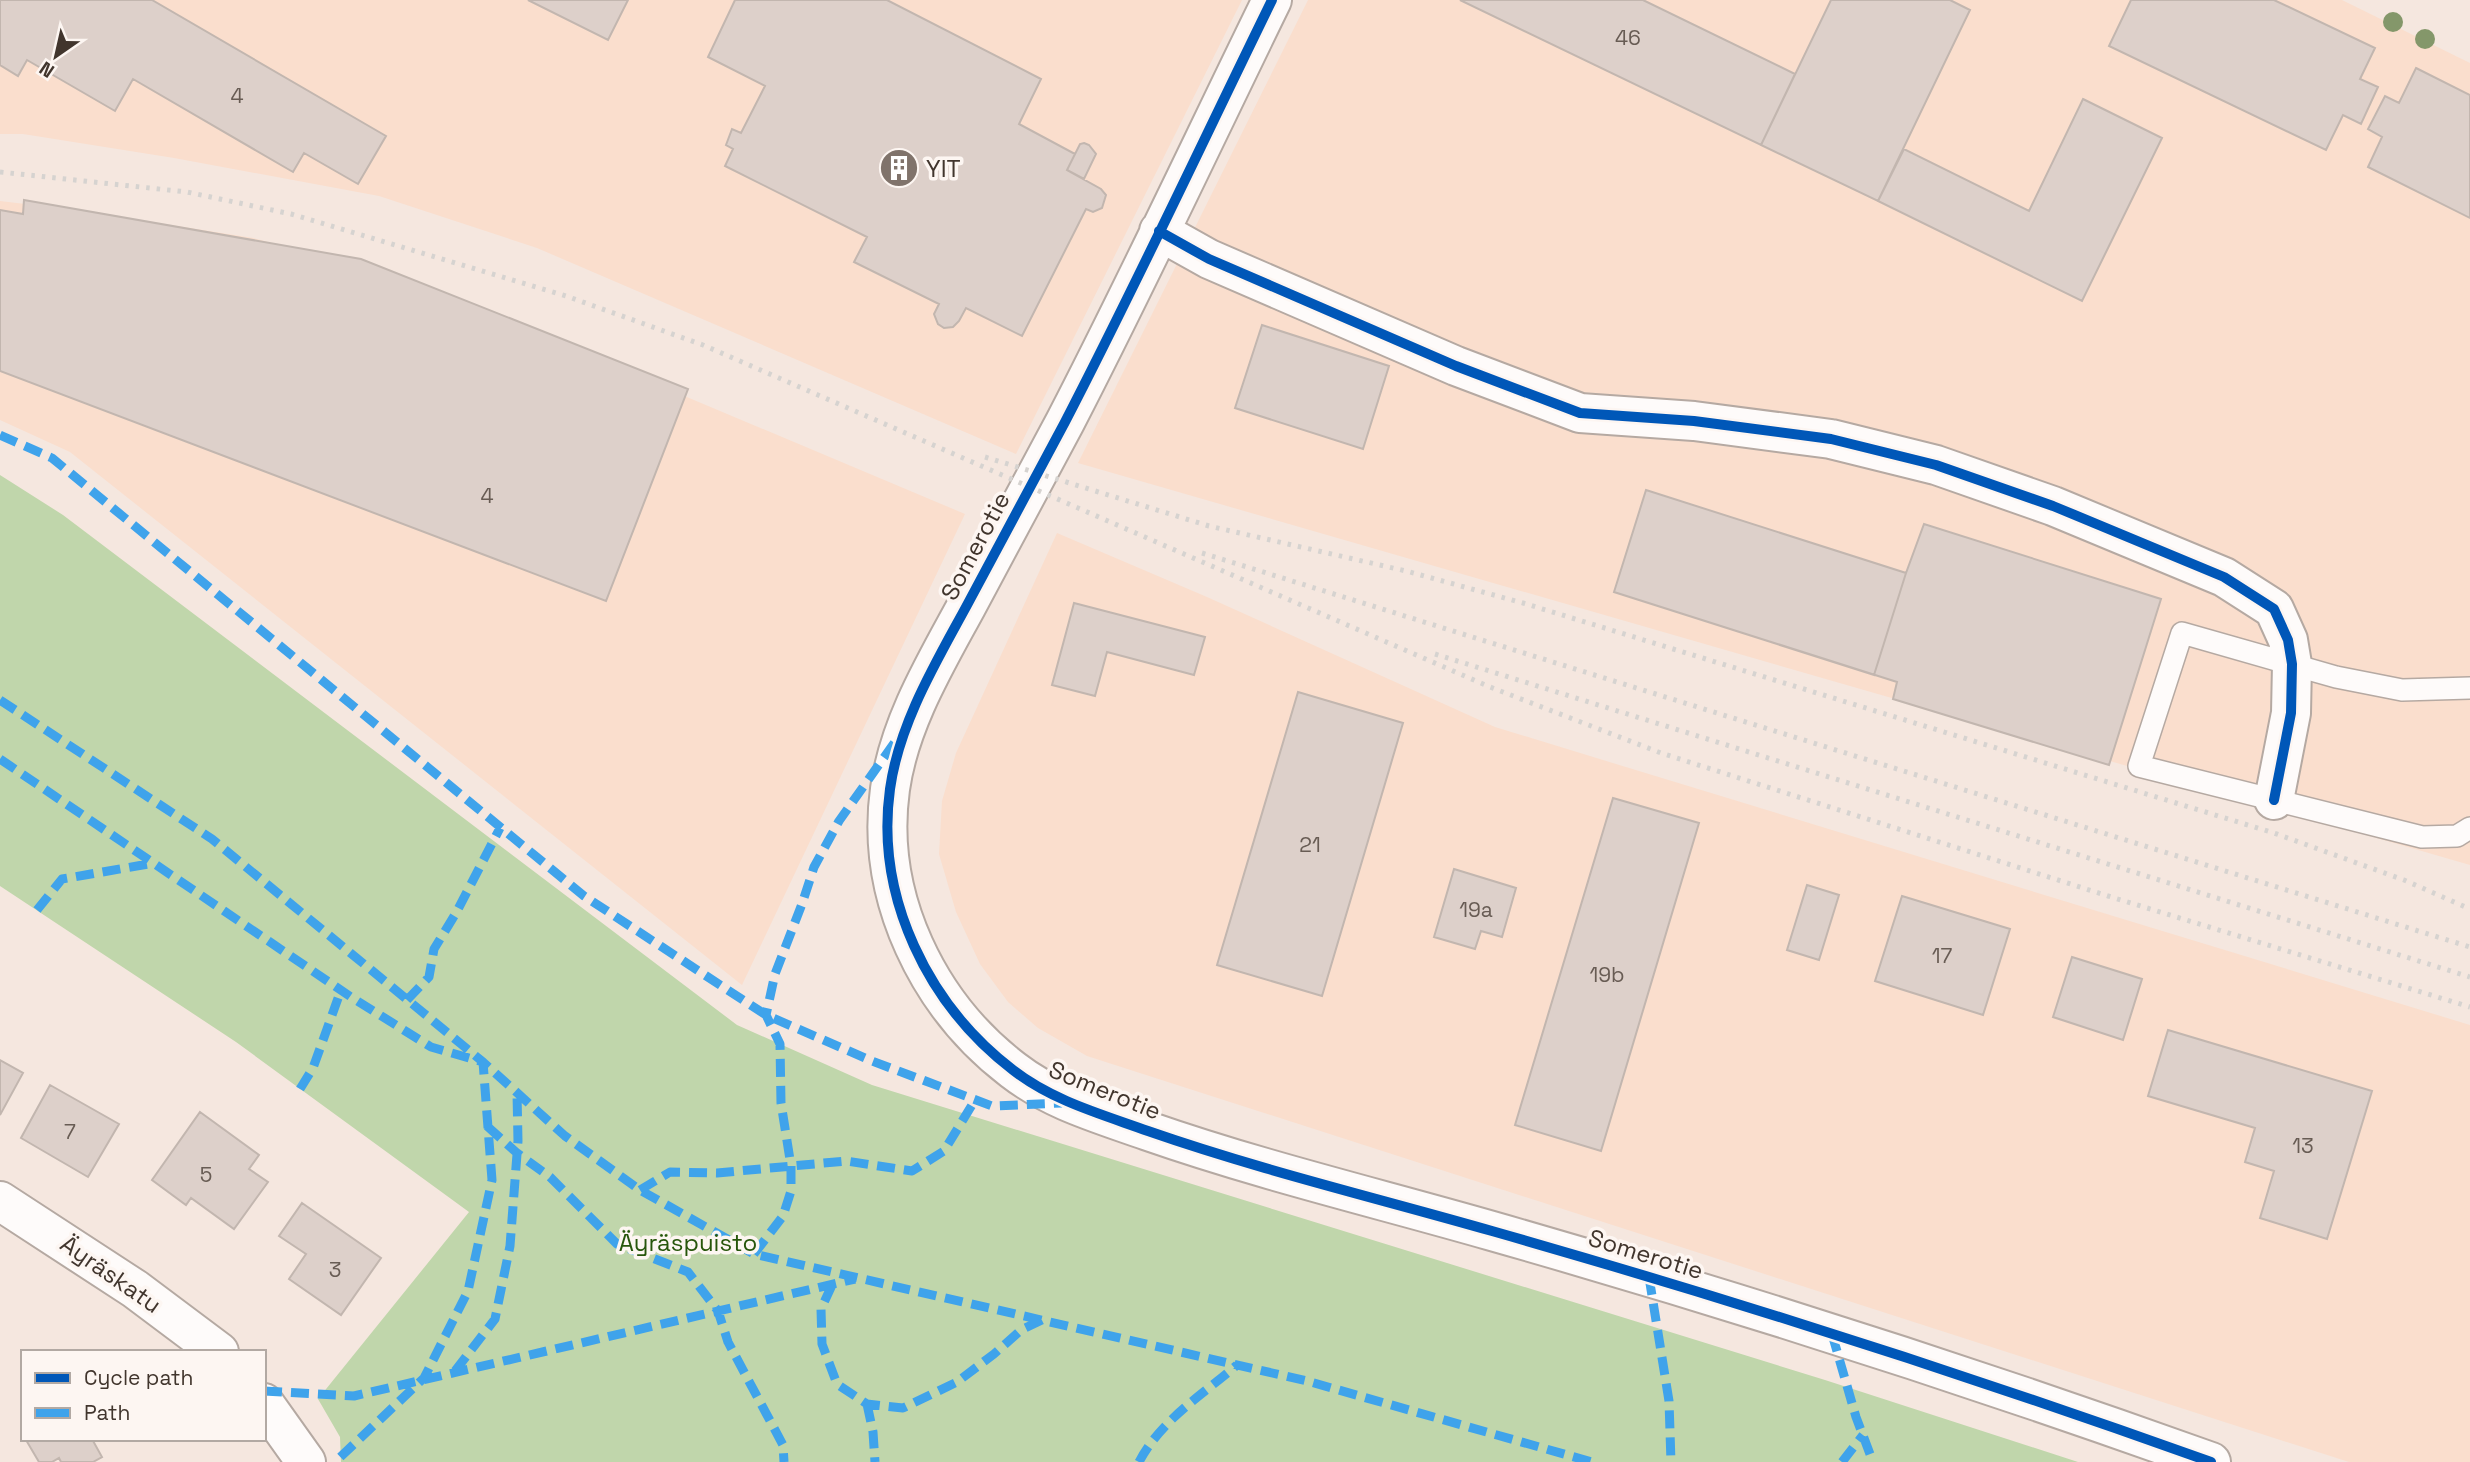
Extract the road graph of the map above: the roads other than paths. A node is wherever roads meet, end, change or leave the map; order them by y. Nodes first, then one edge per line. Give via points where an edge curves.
1 (1272, 0) edge
2 (1159, 231) junction
3 (2292, 664) junction
4 (2470, 688) edge
5 (2274, 800) junction
6 (2470, 828) edge
7 (0, 1201) edge
8 (216, 1350) edge
9 (266, 1406) edge
10 (306, 1462) edge
11 (2211, 1462) edge

1 - 2 street, Somerotie
2 - 3 street via 1209,259 1407,345 1580,412 1831,439 1936,465 2053,506 2224,577 2274,609 2288,640
2 - 11 street, Somerotie via 1067,418 916,704 890,786 887,834 901,919 926,972 955,1012 1009,1068 1068,1103 1188,1145 1599,1261 1832,1334
3 - 4 lane via 2402,690
3 - 5 street via 2291,713
3 - 5 lane via 2182,634 2139,766
5 - 6 lane via 2422,837 2457,836
7 - 8 street, Äyräskatu via 135,1289
9 - 10 street

